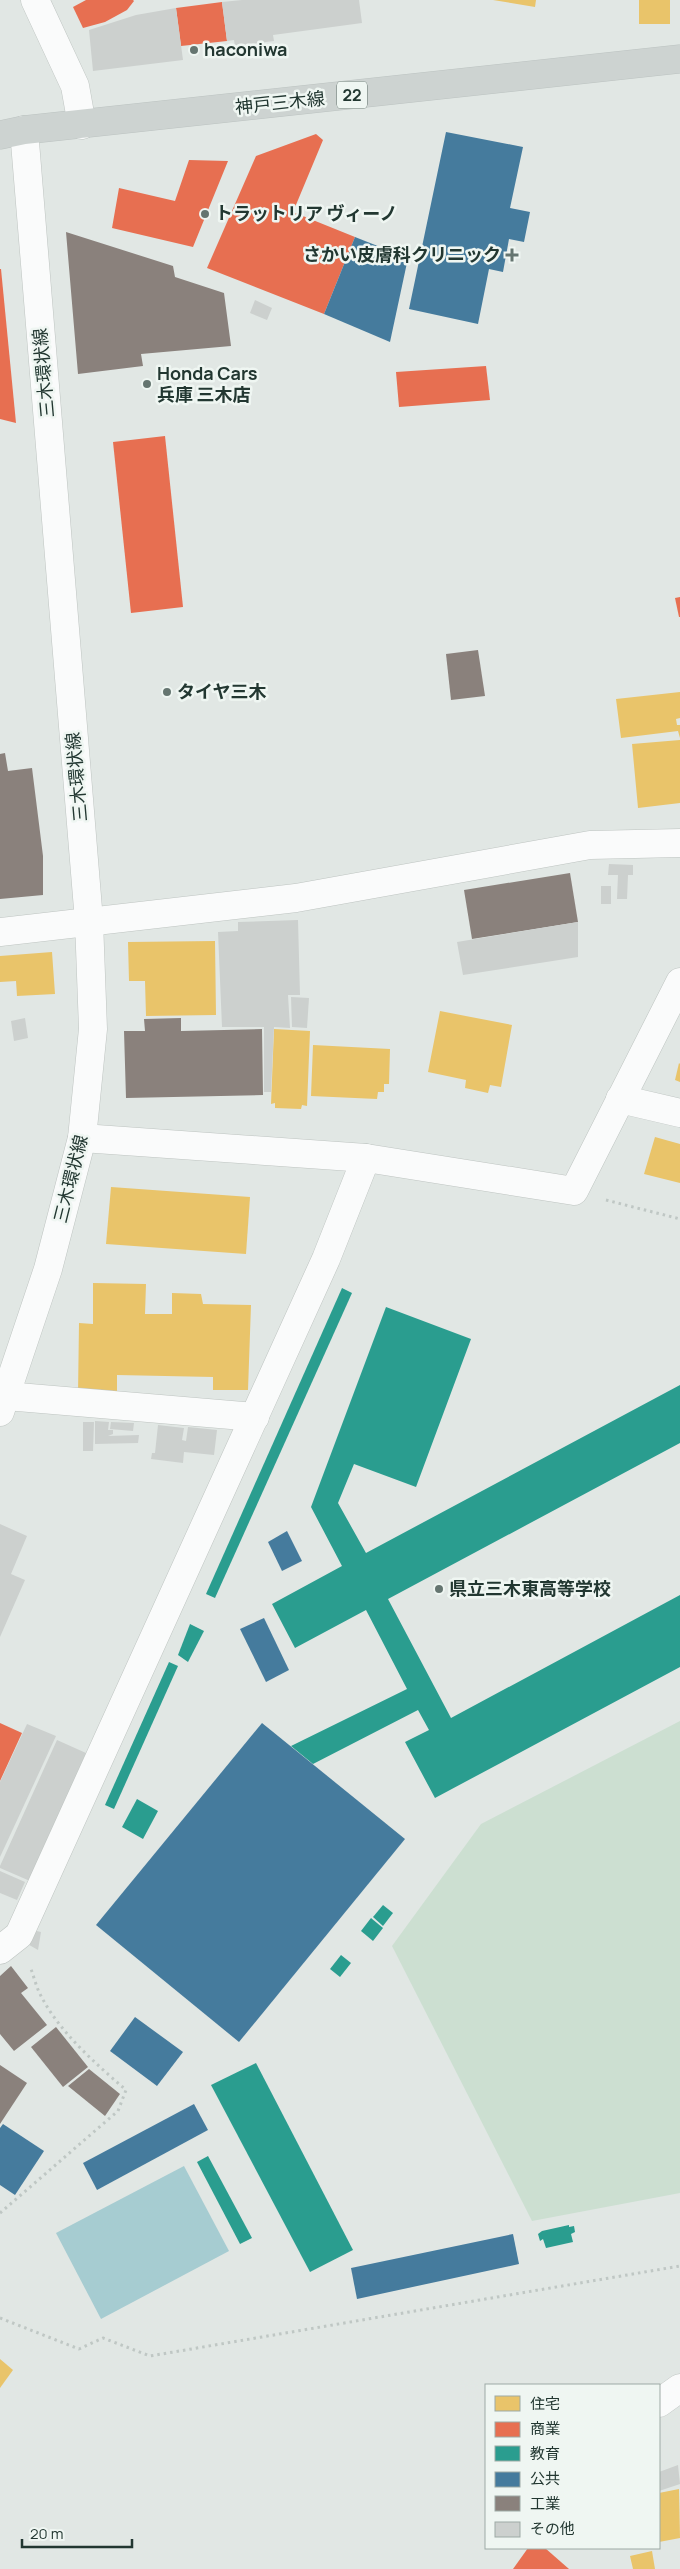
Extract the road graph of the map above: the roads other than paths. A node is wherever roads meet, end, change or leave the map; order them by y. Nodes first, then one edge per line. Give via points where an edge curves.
1 (36, 0) edge
2 (680, 59) edge
3 (82, 125) junction
4 (12, 133) edge
5 (680, 843) edge
6 (88, 921) junction
7 (0, 932) edge
8 (680, 982) edge
9 (620, 1099) junction
10 (680, 1114) edge
11 (82, 1138) junction
12 (366, 1158) junction
13 (3, 1404) edge
14 (255, 1417) junction
15 (10, 1943) edge
16 (680, 2388) edge
17 (660, 2402) edge

1 - 3 street via 75,86
2 - 3 main road, 神戸三木線 / 22
3 - 4 main road, 神戸三木線 / 22
4 - 6 street, 三木環状線
5 - 6 street via 590,844 296,898
6 - 7 street
6 - 11 street, 三木環状線 via 93,1029
8 - 9 street
9 - 10 street
9 - 12 street via 574,1192
11 - 12 street
11 - 13 street, 三木環状線 via 48,1269
12 - 14 street via 326,1259
13 - 14 street
14 - 15 street
16 - 17 street

